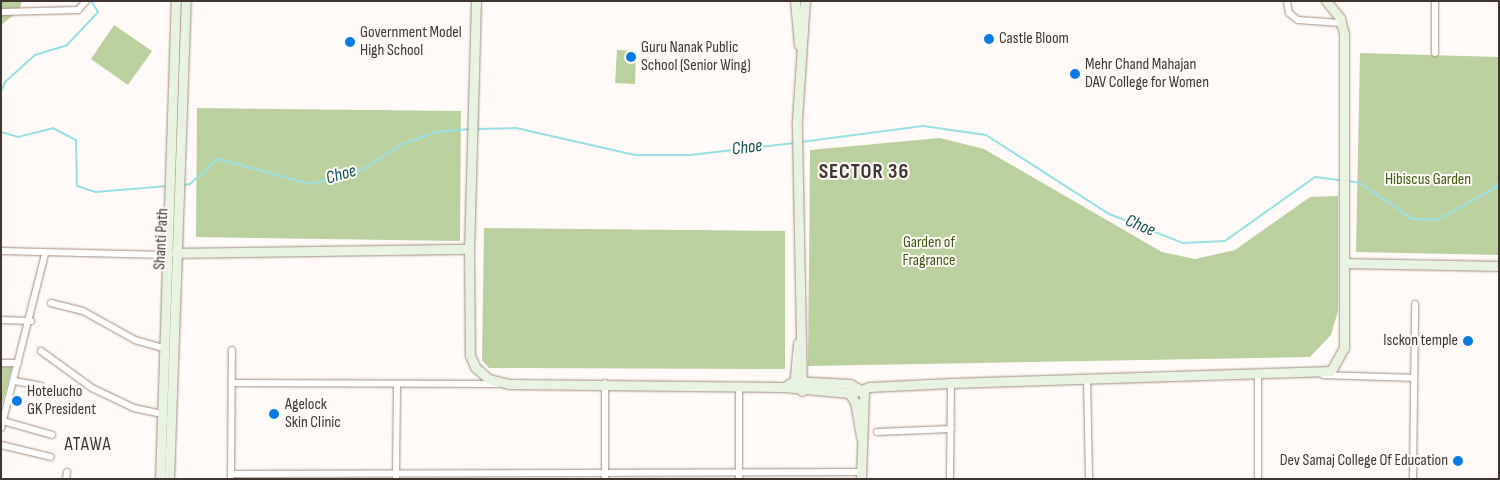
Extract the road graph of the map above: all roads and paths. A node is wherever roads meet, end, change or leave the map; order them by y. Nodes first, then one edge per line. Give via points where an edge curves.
1 (86, 1) edge
2 (176, 1) edge
3 (186, 1) edge
4 (476, 1) edge
5 (794, 1) edge
6 (805, 1) edge
7 (1287, 1) edge
8 (1326, 1) edge
9 (1435, 1) edge
10 (1, 12) edge
11 (1342, 23) junction
12 (799, 45) junction
13 (1435, 53) dead end
14 (469, 249) junction
15 (1, 251) edge
16 (176, 253) junction
17 (45, 254) junction
18 (166, 255) junction
19 (1345, 263) junction
20 (1499, 266) edge
21 (51, 303) dead end
22 (1415, 304) dead end
23 (1, 320) edge
24 (31, 320) junction
25 (159, 347) dead end
26 (232, 350) dead end
27 (41, 351) dead end
28 (1, 363) edge
29 (18, 363) junction
30 (1314, 374) junction
31 (1258, 375) junction
32 (1414, 378) junction
33 (1087, 380) junction
34 (14, 381) junction
35 (605, 382) junction
36 (232, 383) junction
37 (951, 383) junction
38 (397, 384) junction
39 (509, 384) junction
40 (41, 386) dead end
41 (798, 386) junction
42 (739, 388) junction
43 (860, 389) junction
44 (850, 394) junction
45 (157, 413) dead end
46 (2, 424) edge
47 (951, 430) junction
48 (877, 432) dead end
49 (52, 435) dead end
50 (860, 437) junction
51 (1, 444) edge
52 (51, 457) dead end
53 (396, 470) junction
54 (605, 471) junction
55 (739, 475) edge
56 (861, 475) edge
57 (231, 476) edge
58 (160, 479) edge
59 (169, 479) edge
60 (396, 479) edge
61 (605, 479) edge
62 (950, 479) edge
63 (1089, 479) edge
64 (1258, 479) edge
65 (1413, 479) edge

1 - 10 street via 78,10
2 - 18 street, Shanti Path
3 - 16 street, Shanti Path
4 - 14 street
5 - 12 street
6 - 12 street
7 - 11 street via 1289,13 1298,20
8 - 11 street
9 - 13 street
11 - 19 street
12 - 41 street
14 - 16 street
14 - 39 street via 470,355 489,379
15 - 17 street
16 - 59 street, Shanti Path
17 - 18 street
17 - 24 street
18 - 58 street, Shanti Path
19 - 20 street
19 - 30 street via 1344,348 1331,371
21 - 25 street via 83,311 135,340
22 - 32 street
23 - 24 street
24 - 29 street
26 - 36 street
27 - 45 street via 92,388 134,408
28 - 29 street
29 - 34 street
30 - 31 street
30 - 32 street
31 - 33 street
31 - 64 street
32 - 65 street
33 - 37 street
33 - 63 street
34 - 40 street
34 - 46 street
35 - 39 street
35 - 42 street
35 - 54 street
36 - 38 street
36 - 57 street
37 - 43 street
37 - 47 street
38 - 39 street
38 - 53 street
41 - 42 street
41 - 43 street
41 - 44 street
42 - 55 street
43 - 44 street
43 - 50 street via 866,397 866,426
44 - 50 street
46 - 49 street
47 - 48 street
47 - 62 street
50 - 56 street
51 - 52 street
53 - 54 street
53 - 57 street
53 - 60 street
54 - 55 street
54 - 61 street
55 - 56 street

